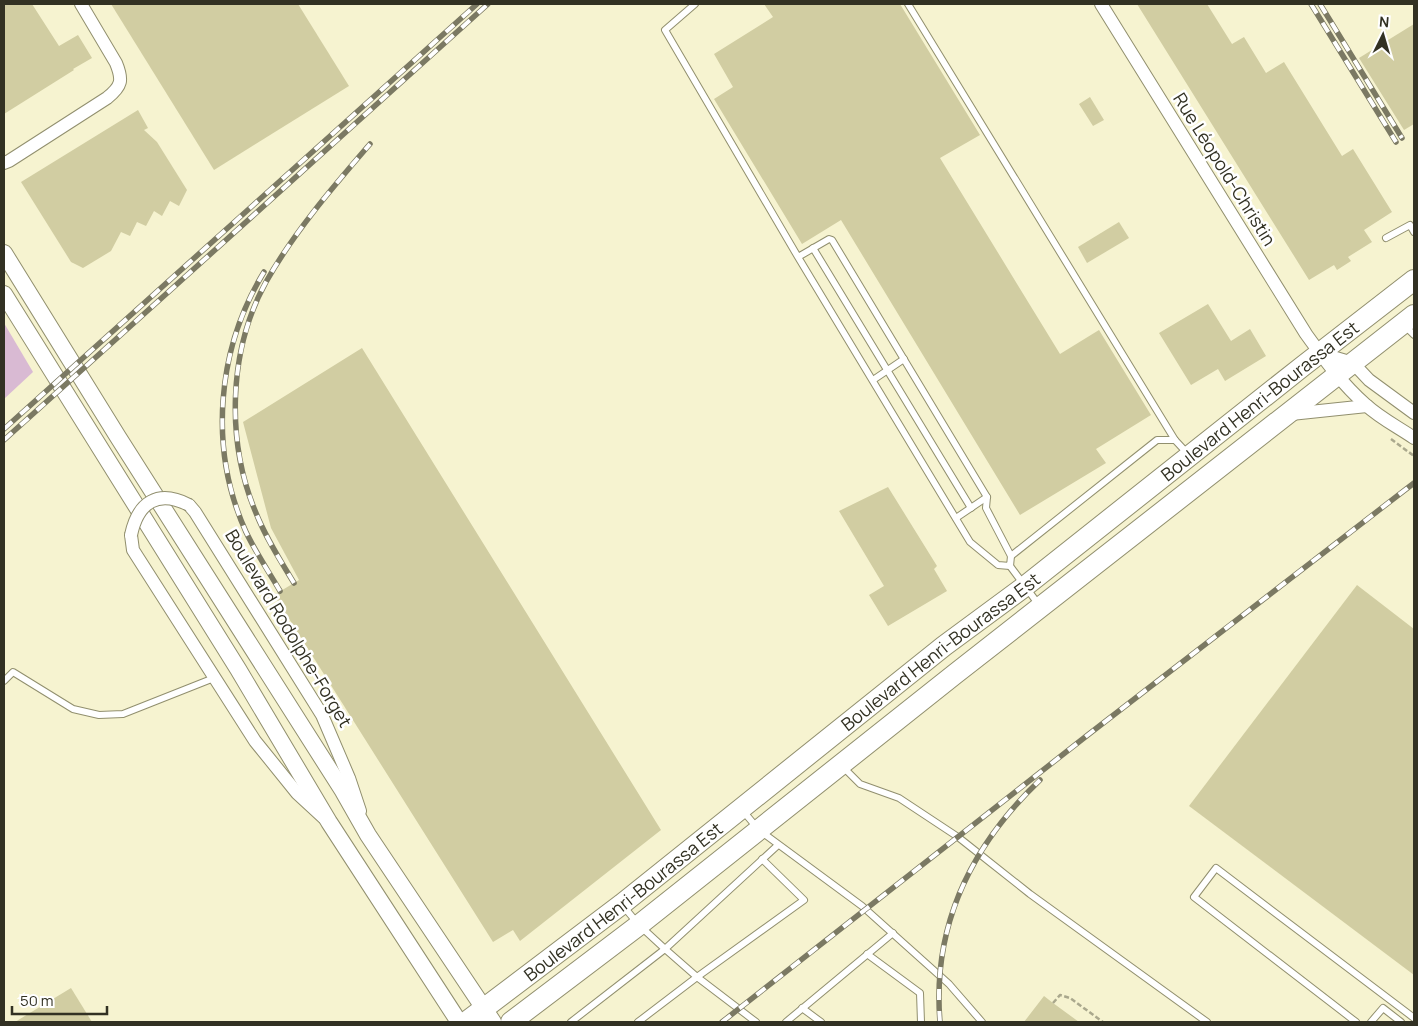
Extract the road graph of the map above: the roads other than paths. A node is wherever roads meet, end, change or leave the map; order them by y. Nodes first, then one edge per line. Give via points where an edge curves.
1 (81, 4) edge
2 (695, 4) edge
3 (908, 4) edge
4 (1102, 4) edge
5 (4, 163) edge
6 (1414, 232) edge
7 (1386, 238) dead end
8 (813, 248) junction
9 (4, 253) edge
10 (798, 257) junction
11 (1414, 280) edge
12 (4, 294) edge
13 (1410, 324) edge
14 (904, 359) junction
15 (1334, 363) junction
16 (888, 370) junction
17 (873, 380) junction
18 (1367, 406) junction
19 (1414, 413) edge
20 (1288, 414) junction
21 (1414, 438) edge
22 (1175, 440) junction
23 (1189, 456) junction
24 (988, 498) junction
25 (971, 508) junction
26 (956, 518) junction
27 (1011, 556) junction
28 (1010, 566) junction
29 (1024, 587) junction
30 (1041, 608) junction
31 (214, 678) junction
32 (4, 680) edge
33 (841, 764) junction
34 (741, 808) junction
35 (329, 822) junction
36 (758, 830) junction
37 (368, 835) junction
38 (778, 845) junction
39 (762, 860) junction
40 (622, 904) junction
41 (639, 924) junction
42 (893, 933) junction
43 (665, 949) junction
44 (867, 954) junction
45 (697, 977) junction
46 (802, 1008) junction
47 (488, 1015) edge
48 (1414, 1018) edge
49 (459, 1022) edge
50 (466, 1022) edge
51 (511, 1022) edge
52 (571, 1022) edge
53 (638, 1022) edge
54 (756, 1022) edge
55 (786, 1022) edge
56 (821, 1022) edge
57 (921, 1022) edge
58 (982, 1022) edge
59 (1207, 1022) edge
60 (1356, 1022) edge
61 (1371, 1022) edge
62 (1401, 1022) edge

1 - 5 street via 116,62 121,82 116,91 106,98
2 - 10 lane via 665,30
3 - 22 lane
4 - 15 street, Rue Léopold-Christin via 1306,334
6 - 7 lane via 1410,225
8 - 10 lane
8 - 14 lane via 832,240
8 - 16 lane
9 - 37 street, Boulevard Rodolphe-Forget
10 - 17 lane
11 - 15 main road, Boulevard Henri-Bourassa Est
12 - 35 street, Boulevard Rodolphe-Forget via 238,669
13 - 15 main road, Boulevard Henri-Bourassa Est
14 - 16 lane
14 - 24 lane
15 - 18 street
15 - 19 street via 1369,380
15 - 20 main road, Boulevard Henri-Bourassa Est
15 - 23 main road, Boulevard Henri-Bourassa Est
16 - 17 lane
16 - 25 lane
17 - 26 lane
18 - 20 street
18 - 21 street
20 - 30 main road, Boulevard Henri-Bourassa Est
22 - 23 lane
22 - 27 lane via 1157,440
23 - 29 main road, Boulevard Henri-Bourassa Est
24 - 25 lane
24 - 27 lane via 986,508
25 - 26 lane
26 - 28 lane via 970,542 998,565
27 - 28 lane
28 - 29 lane
29 - 30 lane
29 - 34 main road, Boulevard Henri-Bourassa Est via 944,646
30 - 33 main road, Boulevard Henri-Bourassa Est
31 - 32 lane via 123,714 73,709 13,672
31 - 35 street, Boulevard Rodolphe-Forget via 283,778
31 - 37 street, Boulevard Rodolphe-Forget, bridge via 134,550 131,535 134,521 151,501 176,498 195,512 322,716 349,778
33 - 36 main road, Boulevard Henri-Bourassa Est
33 - 59 lane via 860,784 899,798 958,837 1030,894
34 - 36 lane
34 - 40 main road, Boulevard Henri-Bourassa Est
35 - 49 street, Boulevard Rodolphe-Forget
36 - 38 lane
36 - 41 main road, Boulevard Henri-Bourassa Est
37 - 47 street, Boulevard Rodolphe-Forget
38 - 39 lane
38 - 42 lane via 862,906
39 - 43 lane
39 - 45 lane via 804,900
40 - 41 lane
40 - 47 main road, Boulevard Henri-Bourassa Est
41 - 43 lane
41 - 51 main road, Boulevard Henri-Bourassa Est
42 - 44 lane
42 - 58 lane via 949,984
43 - 45 lane
43 - 52 lane
44 - 46 lane
44 - 57 lane via 920,993
45 - 53 lane
45 - 54 lane
46 - 55 lane
46 - 56 lane
47 - 50 main road, Boulevard Henri-Bourassa Est
48 - 60 lane via 1216,868 1194,897
61 - 62 lane via 1383,1008

